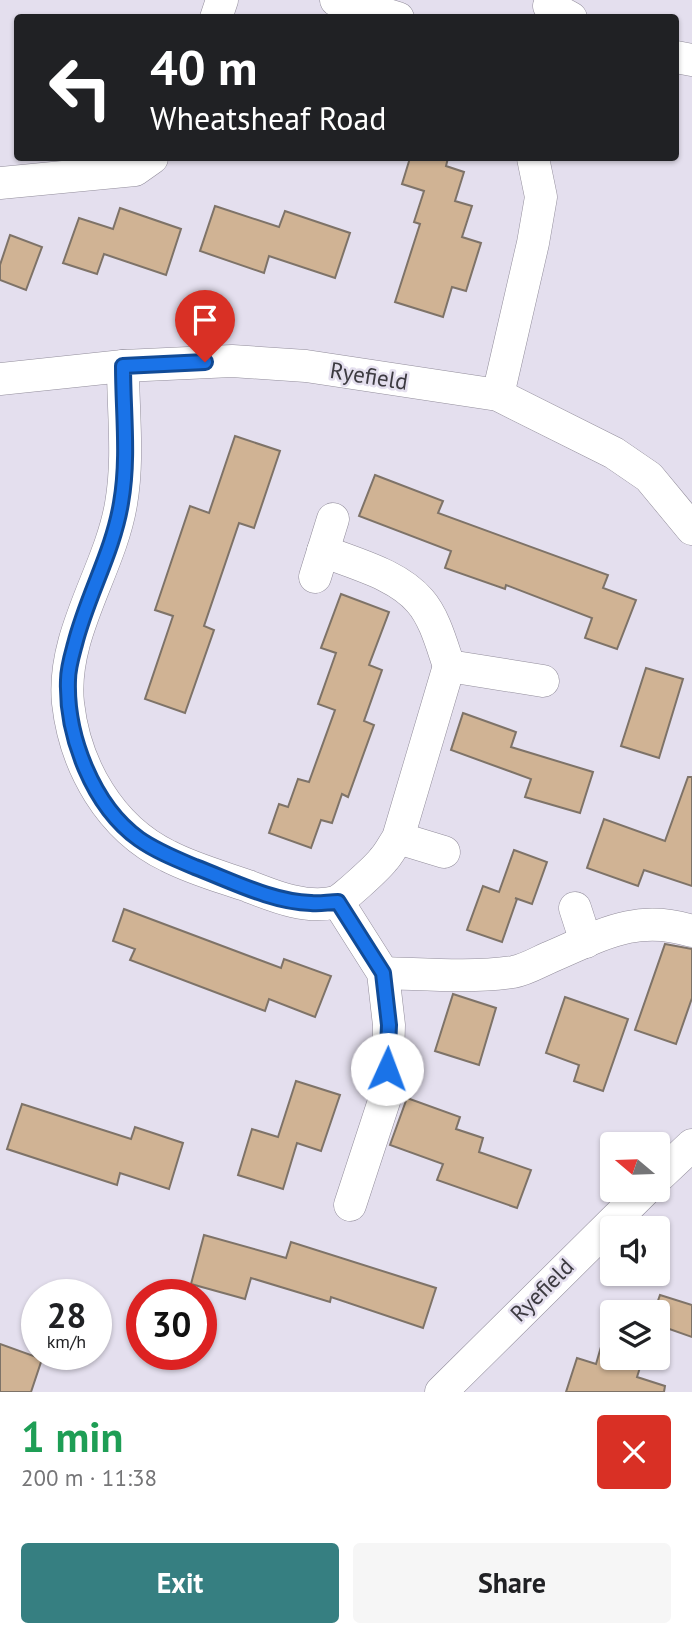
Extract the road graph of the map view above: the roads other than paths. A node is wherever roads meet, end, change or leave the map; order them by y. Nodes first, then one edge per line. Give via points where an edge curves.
1 (336, 0) edge
2 (384, 14) edge
3 (148, 161) edge
4 (534, 161) edge
5 (0, 183) edge
6 (123, 366) junction
7 (0, 379) edge
8 (498, 395) junction
9 (333, 519) dead end
10 (692, 529) edge
11 (449, 666) junction
12 (543, 681) dead end
13 (398, 838) junction
14 (444, 852) dead end
15 (338, 902) junction
16 (575, 908) dead end
17 (692, 931) edge
18 (586, 942) junction
19 (383, 973) junction
20 (692, 1145) edge
21 (670, 1166) edge
22 (633, 1202) edge
23 (350, 1205) dead end
24 (441, 1392) edge

1 - 2 street
3 - 5 street via 135,170
4 - 8 street via 541,197
6 - 7 street, Ryefield
6 - 8 street, Ryefield via 232,361 306,366
6 - 15 street via 127,453 121,505 68,678 76,743 90,779 107,807 137,838 168,856 282,898 311,904
8 - 10 street, Ryefield via 614,453 649,477
9 - 11 street via 319,564 398,583 421,602
11 - 12 street
11 - 13 street
13 - 14 street
13 - 15 street via 384,860
15 - 19 street
16 - 18 street
17 - 18 street via 653,923 619,928
18 - 19 street via 516,972 453,976
19 - 23 street via 389,1025 387,1092
20 - 21 street
22 - 24 street, Ryefield

